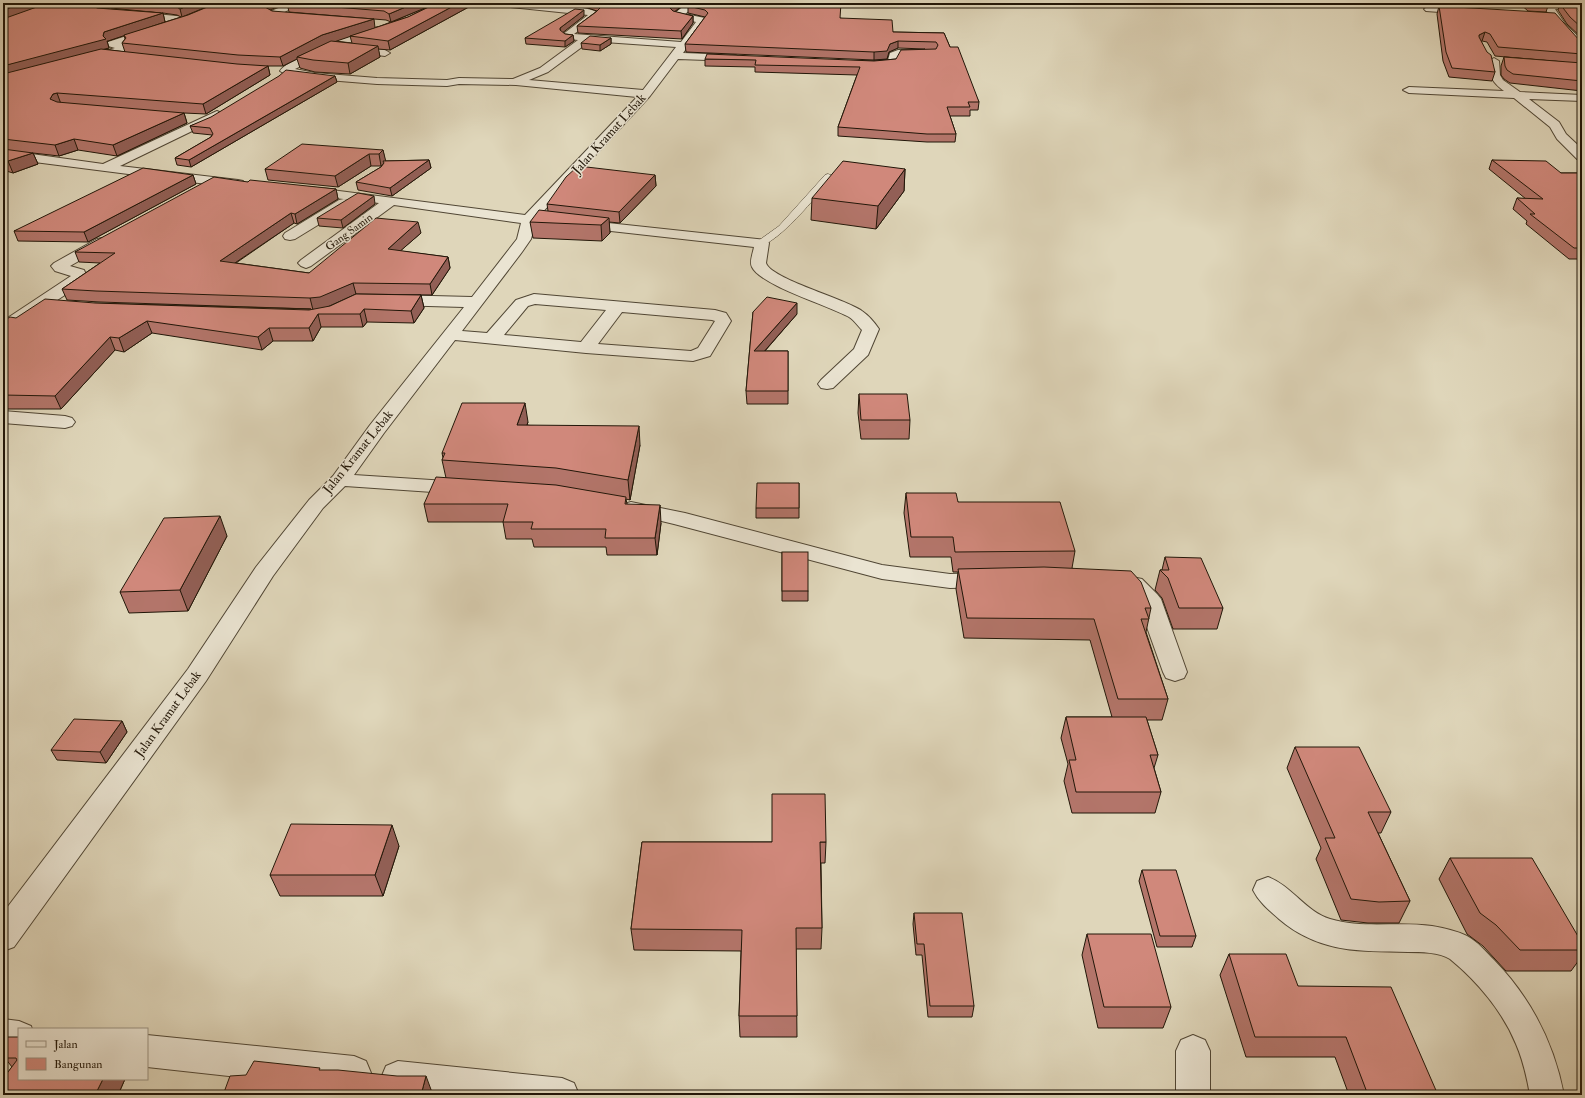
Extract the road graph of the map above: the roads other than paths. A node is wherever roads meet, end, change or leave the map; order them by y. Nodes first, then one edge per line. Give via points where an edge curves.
1 (112, 3) edge
2 (299, 3) edge
3 (500, 3) edge
4 (689, 3) edge
5 (693, 3) edge
6 (1567, 3) edge
7 (1428, 9) dead end
8 (1474, 12) edge
9 (1542, 16) edge
10 (303, 18) edge
11 (1557, 18) junction
12 (373, 23) edge
13 (588, 38) junction
14 (684, 44) junction
15 (1582, 46) edge
16 (331, 47) junction
17 (1485, 52) edge
18 (385, 53) edge
19 (931, 53) edge
20 (105, 55) junction
21 (131, 56) edge
22 (675, 56) junction
23 (745, 58) edge
24 (80, 61) edge
25 (853, 63) edge
26 (425, 72) dead end
27 (410, 82) junction
28 (514, 82) junction
29 (1409, 90) dead end
30 (646, 94) junction
31 (1520, 96) junction
32 (1582, 98) edge
33 (226, 109) edge
34 (187, 118) dead end
35 (208, 120) junction
36 (173, 137) junction
37 (197, 138) dead end
38 (3, 154) edge
39 (1582, 156) edge
40 (171, 162) dead end
41 (104, 168) junction
42 (151, 173) junction
43 (828, 178) edge
44 (215, 181) junction
45 (253, 185) edge
46 (357, 188) junction
47 (292, 190) edge
48 (195, 192) edge
49 (391, 201) junction
50 (529, 219) junction
51 (115, 235) edge
52 (290, 236) dead end
53 (762, 243) junction
54 (306, 263) dead end
55 (376, 300) edge
56 (477, 302) junction
57 (40, 304) junction
58 (63, 306) edge
59 (618, 306) junction
60 (3, 328) edge
61 (451, 335) junction
62 (491, 338) junction
63 (586, 348) junction
64 (827, 384) dead end
65 (3, 417) edge
66 (65, 422) dead end
67 (340, 480) junction
68 (480, 489) edge
69 (609, 503) edge
70 (1003, 580) edge
71 (1106, 581) edge
72 (1175, 672) dead end
73 (1268, 890) dead end
74 (3, 937) edge
75 (3, 1035) edge
76 (18, 1037) edge
77 (148, 1051) edge
78 (1193, 1051) dead end
79 (470, 1090) edge
80 (562, 1095) edge
81 (1193, 1095) edge
82 (1547, 1095) edge

1 - 20 street via 95,10 190,18 112,44 123,48
2 - 10 street via 274,15
3 - 13 street via 592,12 593,16 567,35
4 - 5 street
5 - 14 street, Jalan Kramat Lebak via 677,15 702,19
6 - 11 street via 1569,6 1548,6
7 - 8 street
9 - 11 street
11 - 15 street
12 - 16 street via 389,25
13 - 14 street
13 - 28 street via 544,70
14 - 22 street, Jalan Kramat Lebak
16 - 18 street
16 - 27 street via 279,74
17 - 31 street via 1488,59 1498,61 1495,75 1499,82
19 - 25 street via 898,53 894,55 893,61 885,64
20 - 21 street
20 - 24 street
22 - 23 street
22 - 30 street, Jalan Kramat Lebak
26 - 27 street
27 - 28 street
28 - 30 street
29 - 31 street
30 - 50 street, Jalan Kramat Lebak
31 - 32 street
31 - 39 street via 1555,125 1561,136
33 - 35 street
34 - 35 street
35 - 36 street
36 - 37 street
36 - 41 street
38 - 41 street
40 - 42 street
41 - 42 street
42 - 44 street
43 - 53 lane via 782,228
44 - 45 street
44 - 48 street
46 - 47 street via 339,194
46 - 49 street
46 - 52 street
49 - 50 street
49 - 54 street, Gang Samin
50 - 53 street
50 - 56 street, Jalan Kramat Lebak via 524,239
51 - 57 street via 59,266 79,273 79,277
53 - 64 street via 758,263 764,272 856,314 871,329 862,351
55 - 56 street
56 - 61 street, Jalan Kramat Lebak
57 - 58 street
57 - 60 street
59 - 62 street via 534,299 522,303
59 - 63 street
59 - 63 street via 715,315 723,321 704,352 693,356
61 - 62 street
61 - 67 street, Jalan Kramat Lebak
62 - 63 street
65 - 66 street
67 - 68 street
67 - 74 street, Jalan Kramat Lebak via 316,504 264,572 197,675
69 - 70 street via 677,518 882,572 950,581
71 - 72 street via 1134,584 1149,599
73 - 82 street via 1312,926 1325,932 1435,940 1459,947 1493,980 1522,1020 1537,1053
75 - 76 street
77 - 79 street via 247,1075
78 - 81 street
79 - 80 street

